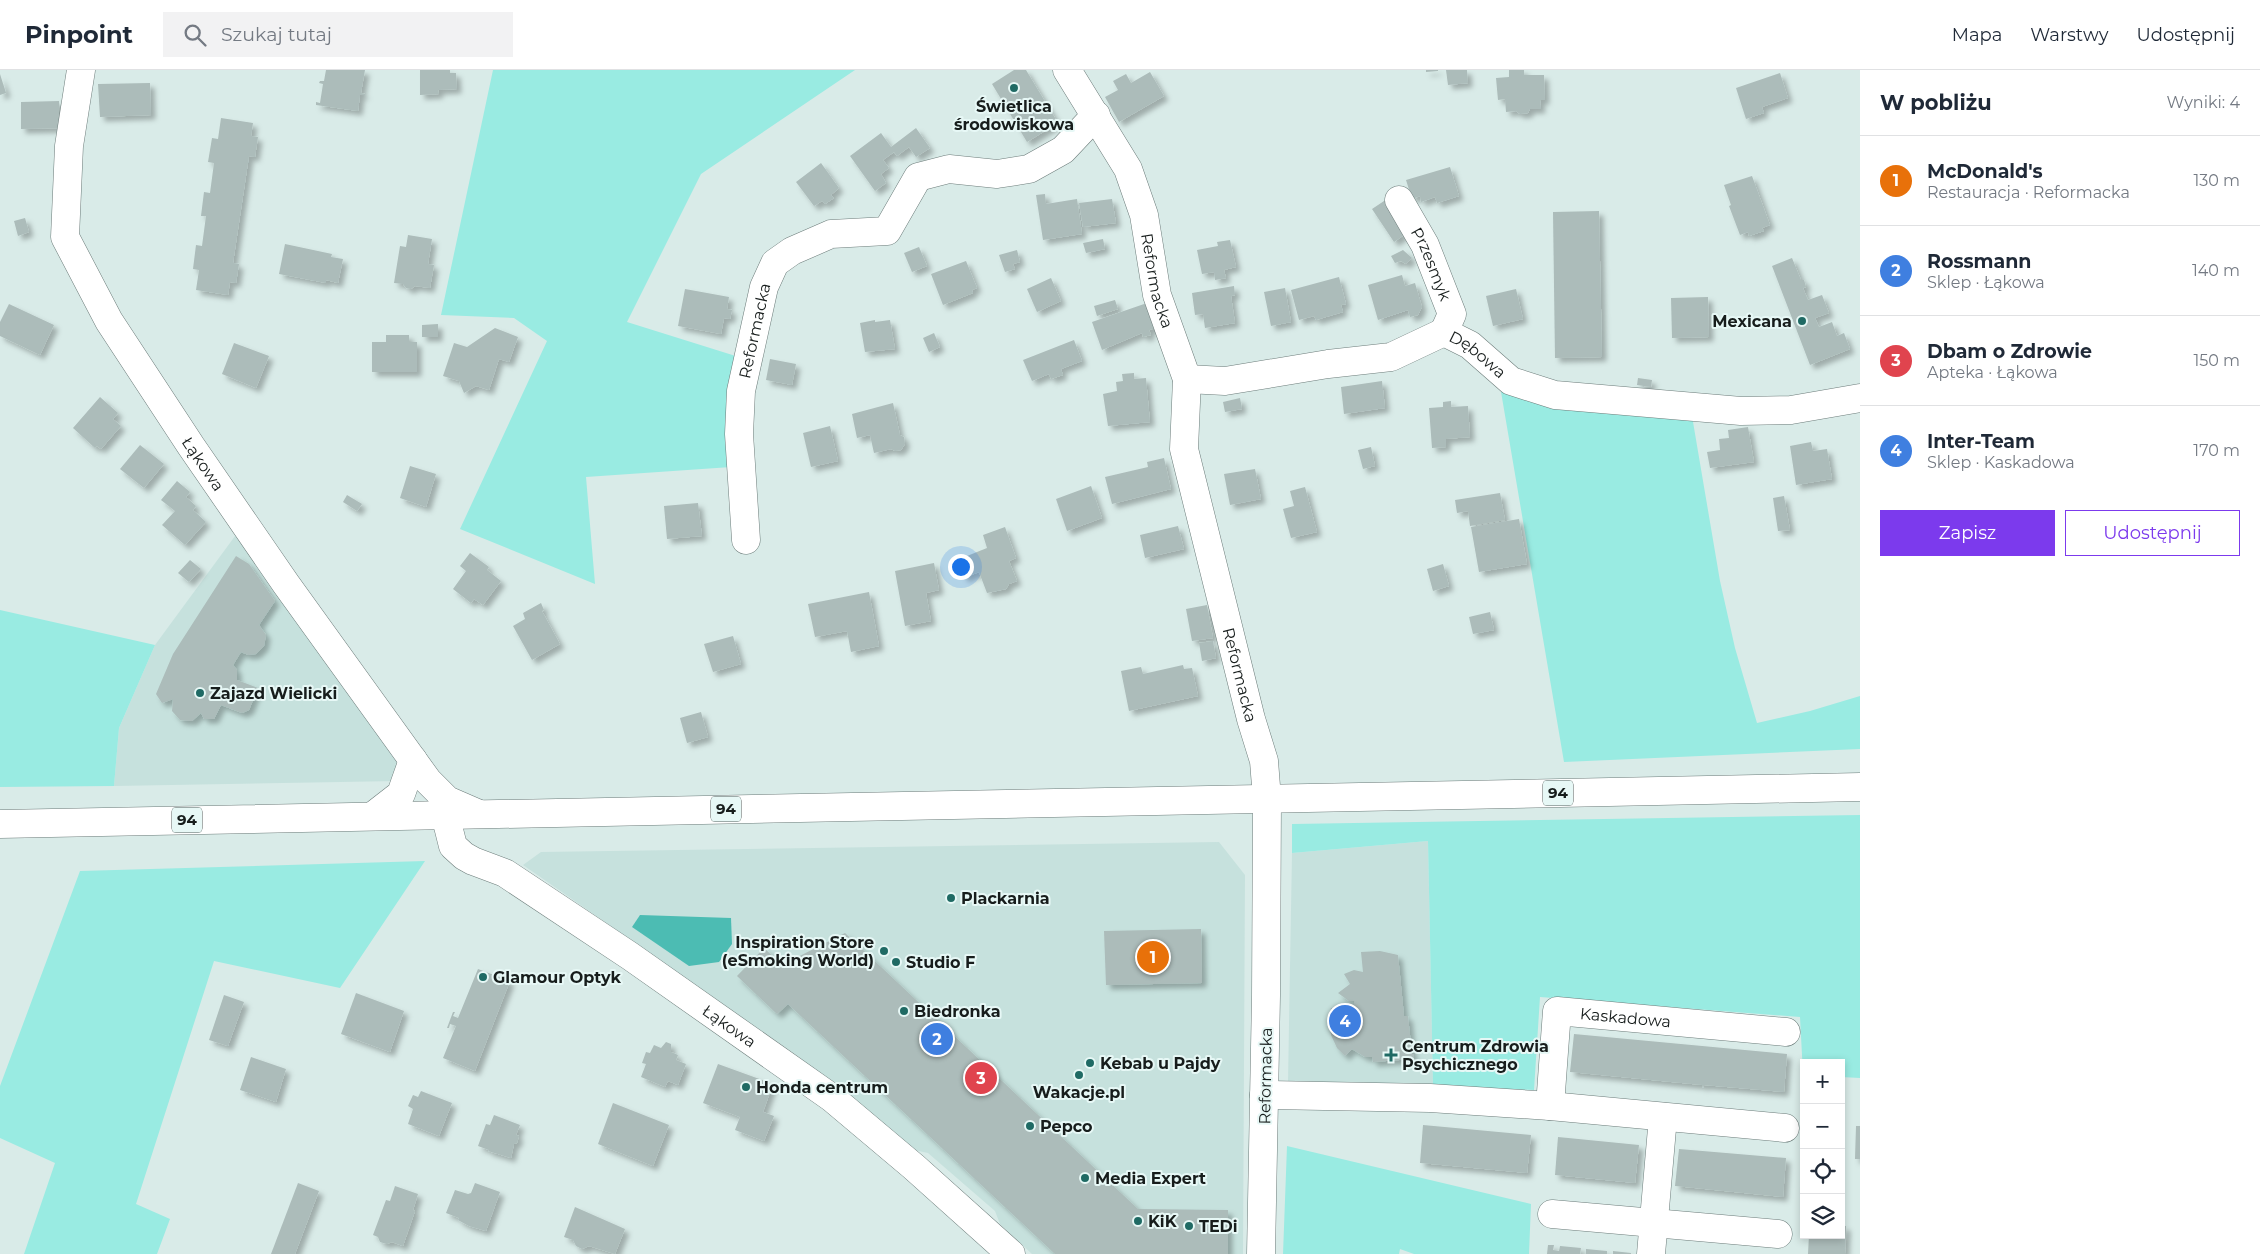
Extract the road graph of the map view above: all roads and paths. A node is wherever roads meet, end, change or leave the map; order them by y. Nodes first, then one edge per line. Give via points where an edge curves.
1 (81, 70) edge
2 (1067, 70) edge
3 (1096, 116) junction
4 (1399, 200) dead end
5 (1444, 332) junction
6 (1187, 379) junction
7 (1860, 398) edge
8 (746, 540) dead end
9 (413, 760) junction
10 (1860, 788) edge
11 (1267, 799) junction
12 (477, 813) junction
13 (445, 814) junction
14 (374, 815) junction
15 (0, 824) edge
16 (1786, 1032) dead end
17 (1264, 1095) junction
18 (1550, 1106) junction
19 (1663, 1117) junction
20 (1785, 1128) dead end
21 (1552, 1214) dead end
22 (1654, 1222) junction
23 (1778, 1234) dead end
24 (1011, 1254) edge
25 (1261, 1254) edge
26 (1651, 1254) edge

1 - 9 street, Łąkowa via 69,146 65,237 110,321 191,446
2 - 3 street, Reformacka
3 - 6 street, Reformacka via 1128,169 1144,215 1157,295
3 - 8 street, Reformacka via 1063,150 1029,169 997,174 949,169 918,177 887,231 831,234 792,251 775,263 764,287 741,391 739,434
4 - 5 street, Przesmyk via 1425,244 1452,314
5 - 6 street, Dębowa via 1391,357 1225,381
5 - 7 street, Dębowa via 1470,345 1511,381 1556,395 1740,411 1791,410
6 - 11 street, Reformacka via 1184,449 1264,761
9 - 12 street, Łąkowa via 447,800
9 - 14 street via 401,794
10 - 11 street, 94
11 - 12 street, 94
11 - 17 street, Reformacka
12 - 13 street, 94
13 - 14 street, 94
13 - 24 street, Łąkowa via 453,846 464,856 505,873 832,1098
14 - 15 street, 94
16 - 18 street, Kaskadowa via 1558,1011
17 - 18 street via 1430,1098
17 - 25 street, Reformacka
18 - 19 street
19 - 20 street
19 - 22 street
21 - 22 street
22 - 23 street
22 - 26 street

